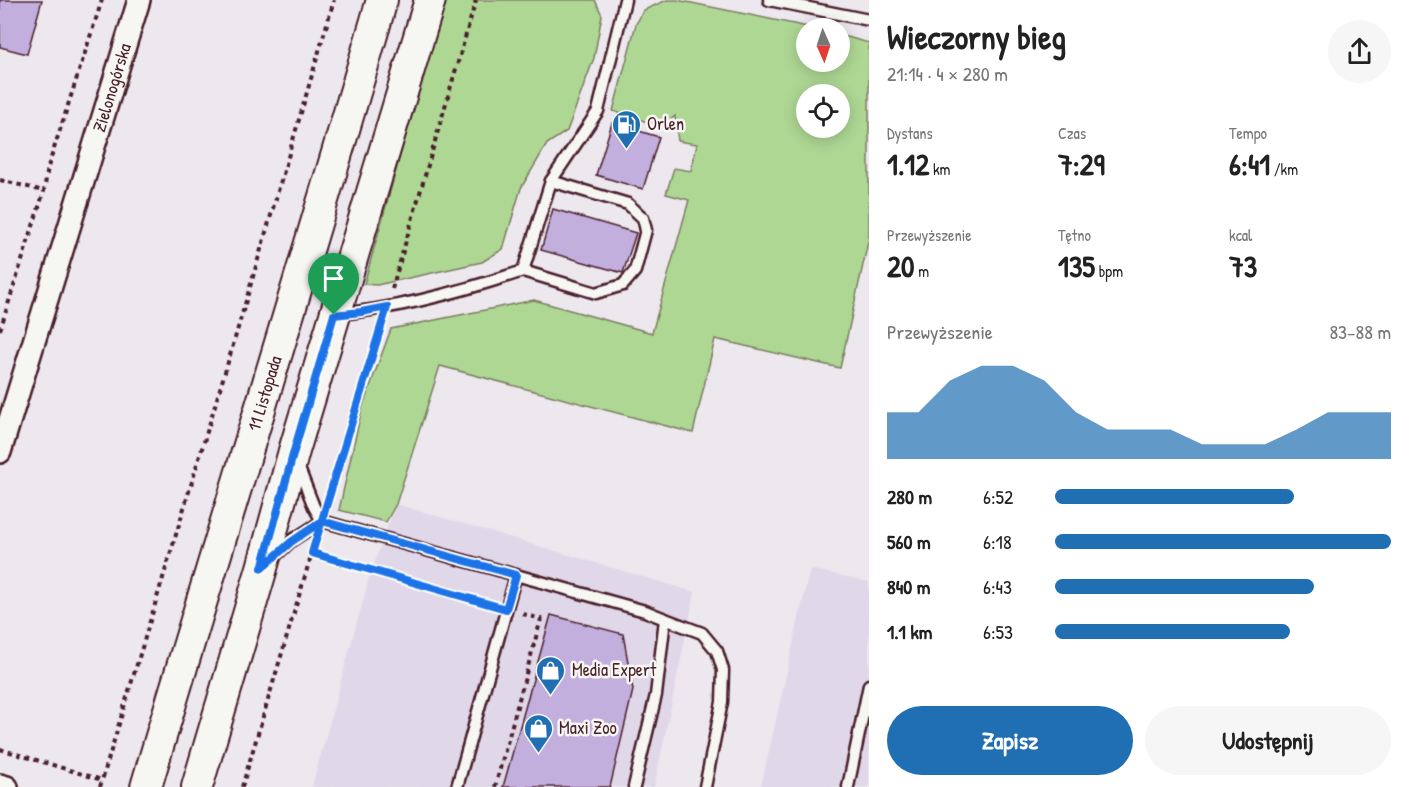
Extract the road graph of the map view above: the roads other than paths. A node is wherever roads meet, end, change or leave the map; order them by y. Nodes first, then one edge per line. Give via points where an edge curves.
1 (139, 0) edge
2 (382, 0) edge
3 (430, 0) edge
4 (625, 0) edge
5 (769, 0) edge
6 (869, 20) edge
7 (551, 181) junction
8 (522, 271) junction
9 (294, 303) junction
10 (334, 315) junction
11 (294, 451) junction
12 (0, 452) edge
13 (322, 521) junction
14 (262, 568) junction
15 (516, 575) junction
16 (665, 619) junction
17 (869, 685) edge
18 (0, 785) edge
19 (7, 787) edge
20 (146, 787) edge
21 (198, 787) edge
22 (457, 787) edge
23 (634, 787) edge
24 (705, 787) edge
25 (848, 787) edge

1 - 12 street, Zielonogórska
2 - 9 main road, 11 Listopada
3 - 10 main road
4 - 7 lane via 598,111
5 - 6 lane
7 - 8 lane
7 - 8 lane via 628,204 643,218 646,230 635,271 623,285 596,293
8 - 10 lane via 479,286
9 - 10 main road
9 - 20 main road, 11 Listopada
10 - 11 main road
11 - 13 lane
11 - 14 main road
13 - 14 lane
13 - 15 lane
14 - 21 main road
15 - 16 lane
15 - 22 lane
16 - 23 lane via 656,695
16 - 24 lane via 702,633 717,651 723,670 722,702
17 - 25 lane
18 - 19 street

